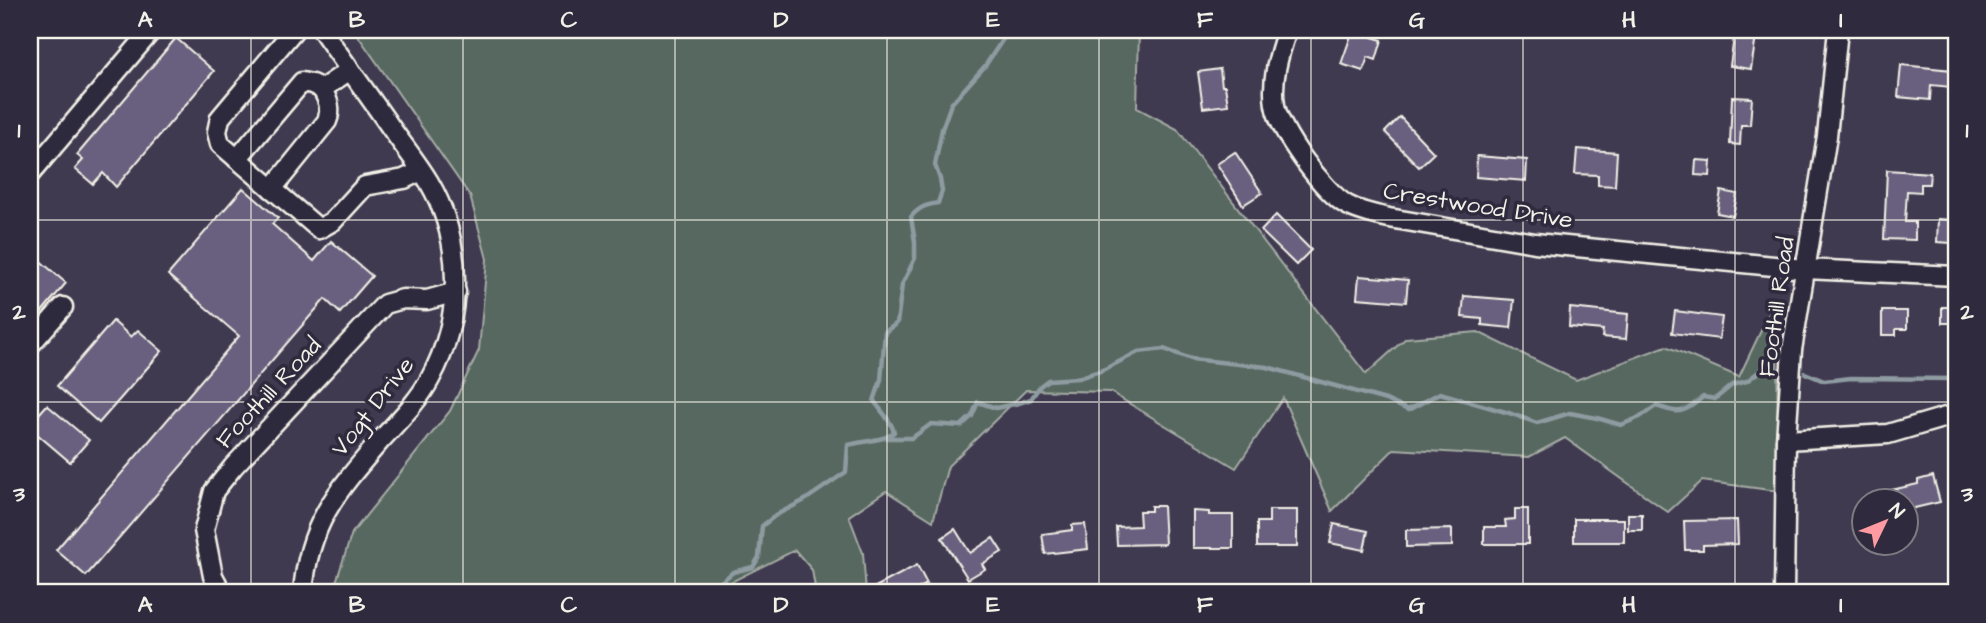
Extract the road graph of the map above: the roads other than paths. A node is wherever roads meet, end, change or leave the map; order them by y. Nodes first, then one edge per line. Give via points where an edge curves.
1 (152, 30) edge
2 (294, 30) edge
3 (322, 30) edge
4 (1287, 30) edge
5 (1838, 30) edge
6 (350, 69) junction
7 (322, 89) junction
8 (237, 159) junction
9 (421, 172) junction
10 (30, 174) edge
11 (272, 189) junction
12 (1805, 269) junction
13 (1956, 276) edge
14 (456, 292) junction
15 (62, 307) dead end
16 (30, 345) edge
17 (1956, 414) edge
18 (1786, 440) junction
19 (222, 593) edge
20 (303, 593) edge
21 (1784, 593) edge

1 - 10 street
2 - 8 street via 219,118 220,144
3 - 6 street, Vogt Drive
4 - 12 street, Crestwood Drive via 1276,64 1274,103 1279,119 1314,173 1346,205 1389,218 1535,243
5 - 12 street, Foothill Road via 1828,136
6 - 7 street
6 - 9 street, Vogt Drive
7 - 8 street via 302,82
7 - 11 street via 328,100 327,121
8 - 11 street
9 - 11 street via 365,186 333,221 319,229
9 - 14 street, Vogt Drive via 443,212 454,255
12 - 13 street, Crestwood Drive
12 - 18 street, Foothill Road via 1792,350
14 - 19 street, Foothill Road via 385,304 214,491 204,530 213,576
14 - 20 street, Vogt Drive via 446,347 429,381 347,480 317,528
15 - 16 street
17 - 18 street via 1888,434
18 - 21 street, Foothill Road

